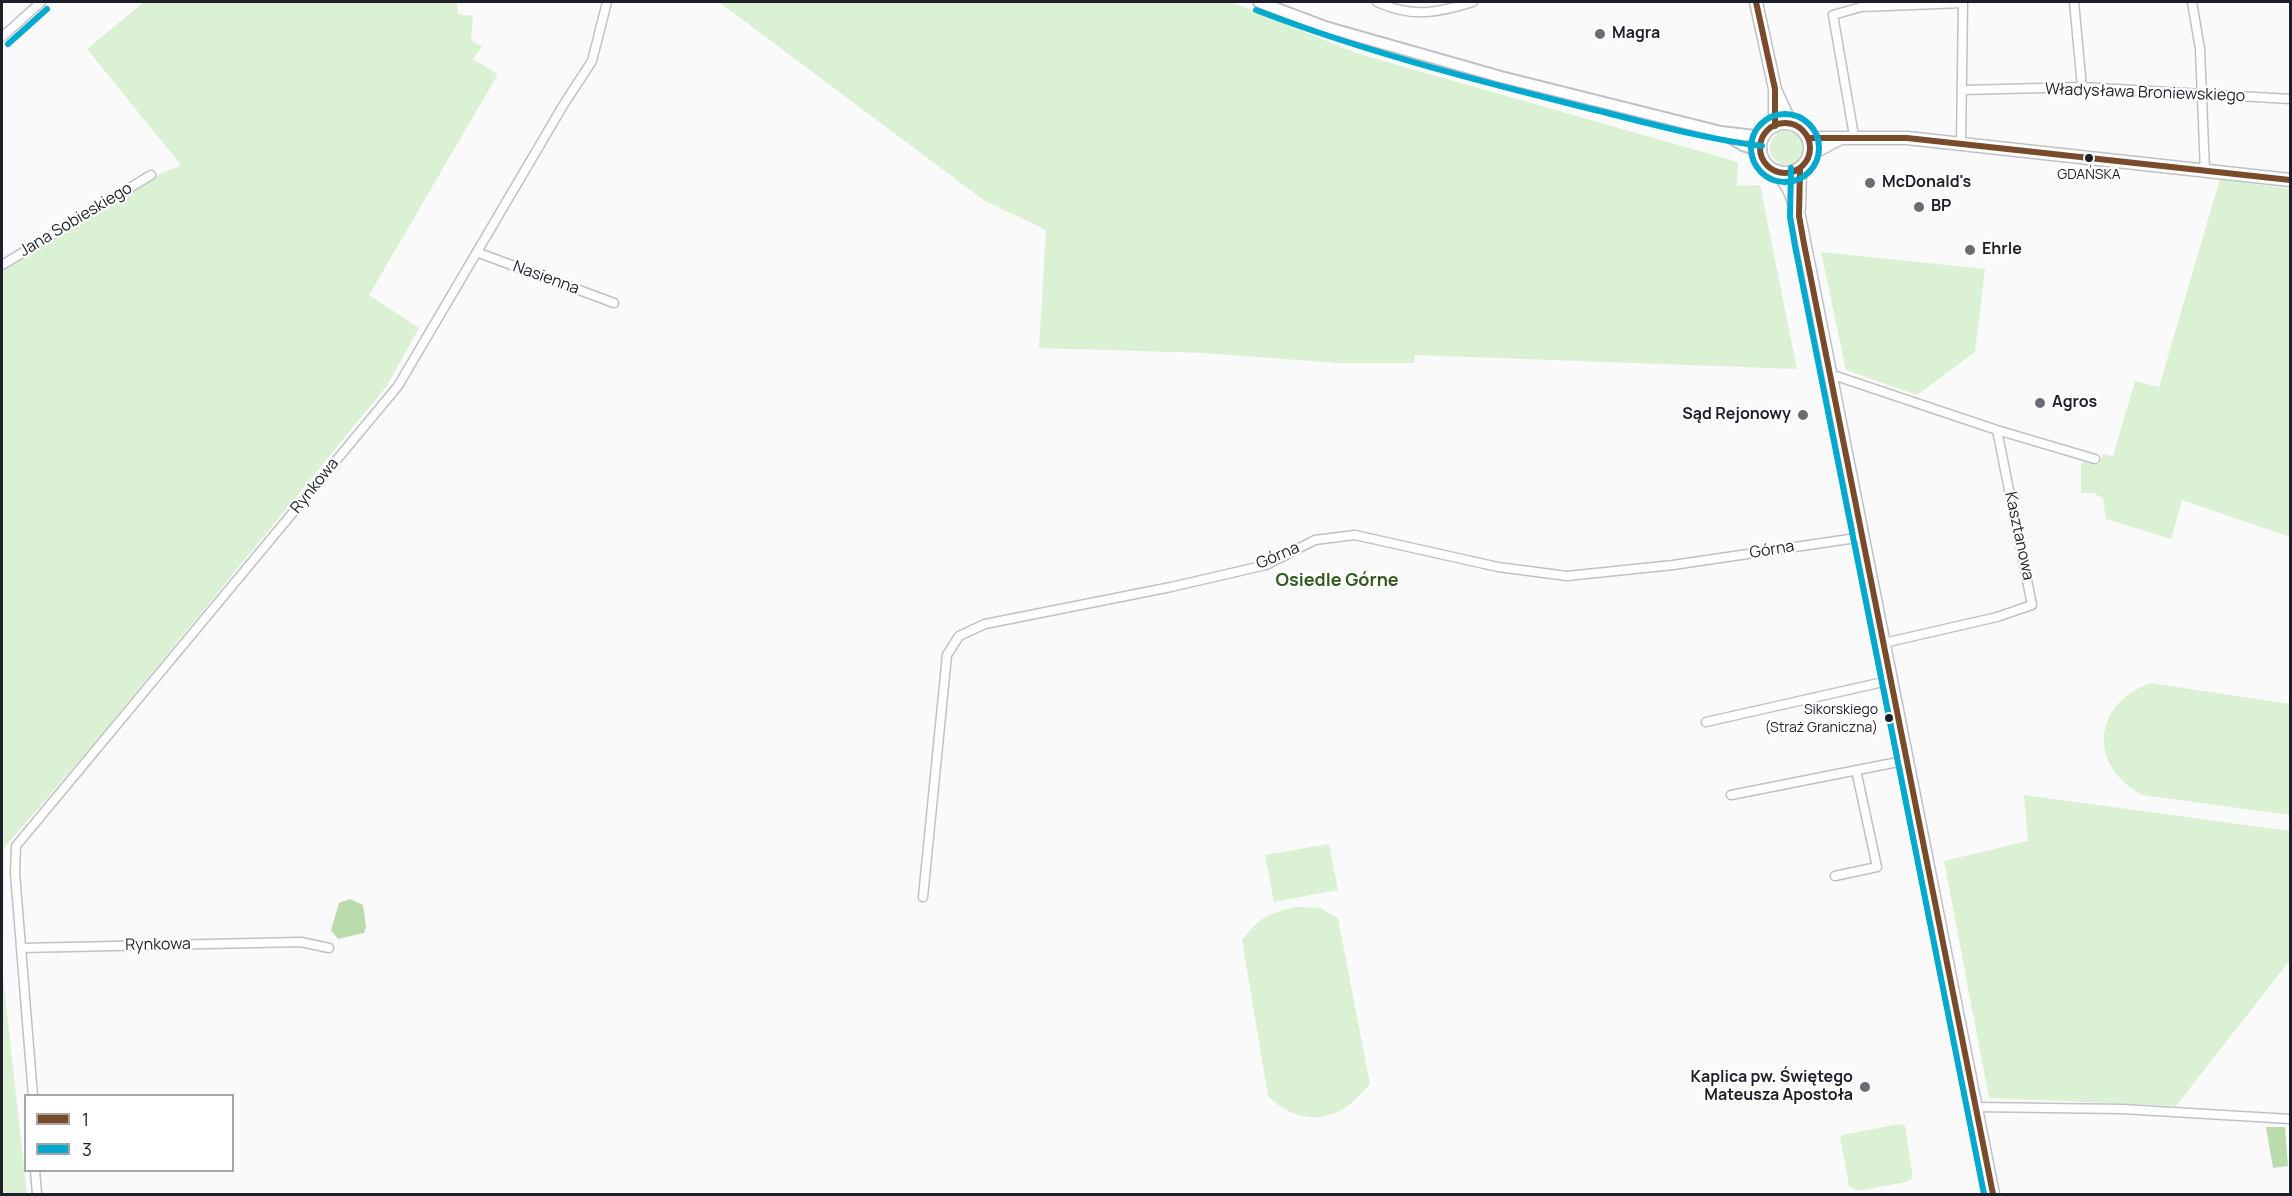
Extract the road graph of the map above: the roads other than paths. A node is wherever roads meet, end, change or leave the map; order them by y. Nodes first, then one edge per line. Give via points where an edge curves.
1 (607, 2) edge
2 (1259, 2) edge
3 (1377, 2) edge
4 (1473, 2) edge
5 (1756, 2) edge
6 (1963, 2) edge
7 (2074, 2) edge
8 (2192, 2) edge
9 (36, 3) edge
10 (2, 37) edge
11 (2082, 87) junction
12 (1775, 89) junction
13 (1963, 90) junction
14 (2203, 95) junction
15 (2290, 99) edge
16 (1791, 124) junction
17 (1775, 126) junction
18 (1721, 132) junction
19 (1849, 136) junction
20 (1763, 137) junction
21 (1808, 138) junction
22 (1961, 144) junction
23 (1761, 151) junction
24 (1809, 155) junction
25 (1800, 168) junction
26 (1777, 171) junction
27 (2205, 171) junction
28 (151, 175) dead end
29 (2290, 180) edge
30 (1799, 216) junction
31 (478, 253) junction
32 (2, 265) edge
33 (614, 303) dead end
34 (1830, 374) junction
35 (1998, 430) junction
36 (2095, 459) dead end
37 (1863, 537) junction
38 (1884, 643) junction
39 (1892, 680) junction
40 (1706, 722) dead end
41 (1908, 760) junction
42 (1856, 770) junction
43 (1731, 795) dead end
44 (1835, 876) dead end
45 (923, 897) dead end
46 (21, 948) junction
47 (329, 948) dead end
48 (33, 1094) edge
49 (1976, 1107) junction
50 (2290, 1119) edge
51 (35, 1172) edge
52 (37, 1194) edge
53 (1993, 1194) edge

1 - 31 street, Rynkowa via 592,61
2 - 18 street via 1324,27 1501,77
3 - 4 street via 1396,11 1436,13
5 - 12 main road
6 - 13 street
6 - 19 street via 1861,7 1833,15
7 - 11 street
8 - 14 street
9 - 10 street
11 - 13 street, Władysława Broniewskiego
11 - 14 street, Władysława Broniewskiego
12 - 16 main road
12 - 17 main road
13 - 22 street
14 - 15 street, Władysława Broniewskiego
14 - 27 street
16 - 17 main road
16 - 21 main road
17 - 20 main road
18 - 20 street
18 - 23 street
19 - 21 main road
19 - 22 main road
19 - 24 main road
20 - 23 main road
21 - 24 main road
22 - 27 main road
23 - 26 main road via 1766,163
24 - 25 main road
25 - 26 main road
25 - 30 main road
26 - 30 main road
27 - 29 main road
28 - 32 street, Jana Sobieskiego
30 - 34 main road
31 - 33 street, Nasienna
31 - 46 street, Rynkowa via 398,386 16,846
34 - 35 street
34 - 37 main road
35 - 36 street
35 - 38 street, Kasztanowa via 2033,602 2029,608 1997,617
37 - 38 main road
37 - 45 street, Górna via 1674,566 1568,576 1498,567 1355,535 1330,536 1266,565 985,624 959,636 947,655
38 - 39 main road
39 - 40 street
39 - 41 main road
41 - 42 street
41 - 49 main road
42 - 43 street
42 - 44 street via 1877,867
46 - 47 street, Rynkowa via 301,942
46 - 48 street, Rynkowa
49 - 50 street via 2134,1110
49 - 53 main road
51 - 52 street

